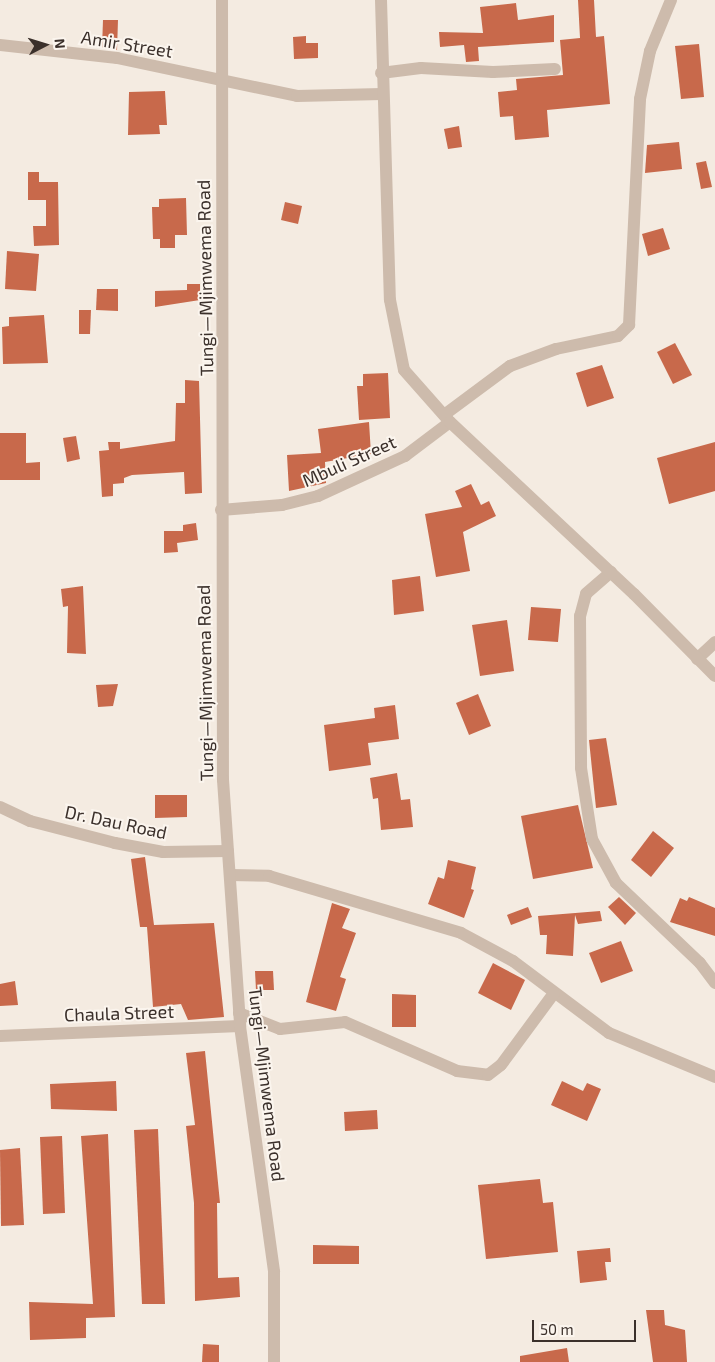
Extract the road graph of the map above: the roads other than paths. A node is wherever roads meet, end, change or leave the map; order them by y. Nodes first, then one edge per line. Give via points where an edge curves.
1 (222, 0) edge
2 (381, 0) edge
3 (671, 0) edge
4 (0, 45) edge
5 (555, 69) dead end
6 (381, 73) junction
7 (219, 77) junction
8 (382, 94) junction
9 (447, 418) junction
10 (221, 510) junction
11 (611, 572) junction
12 (715, 642) edge
13 (698, 659) junction
14 (715, 676) edge
15 (0, 808) edge
16 (228, 851) junction
17 (230, 875) junction
18 (715, 983) edge
19 (554, 993) junction
20 (239, 1012) junction
21 (240, 1026) junction
22 (0, 1036) edge
23 (715, 1077) edge
24 (274, 1362) edge

1 - 7 street, Tungi—Mjimwema Road
2 - 6 street
3 - 9 street, Mbuli Street via 650,51 640,99 629,325 618,336 556,349 510,366
4 - 7 street, Amir Street via 117,58
5 - 6 street via 493,72 421,68
6 - 8 street
7 - 8 street, Amir Street via 297,96
7 - 10 street, Tungi—Mjimwema Road via 226,334
8 - 9 street via 395,338 404,370
9 - 10 street, Mbuli Street via 405,456 318,496 282,505
9 - 11 street
10 - 16 street, Tungi—Mjimwema Road
11 - 13 street
11 - 18 street via 586,594 580,616 581,768 592,839 616,883 700,963
12 - 13 street
13 - 14 street
15 - 16 street, Dr. Dau Road via 30,821 115,843 163,852
16 - 17 street, Tungi—Mjimwema Road
17 - 19 street via 269,876 461,933 513,961
17 - 20 street, Tungi—Mjimwema Road
19 - 20 street via 501,1065 488,1075 458,1071 345,1022 280,1029
19 - 23 street via 609,1033
20 - 21 street, Tungi—Mjimwema Road
21 - 22 street, Chaula Street
21 - 24 street, Tungi—Mjimwema Road via 274,1272

